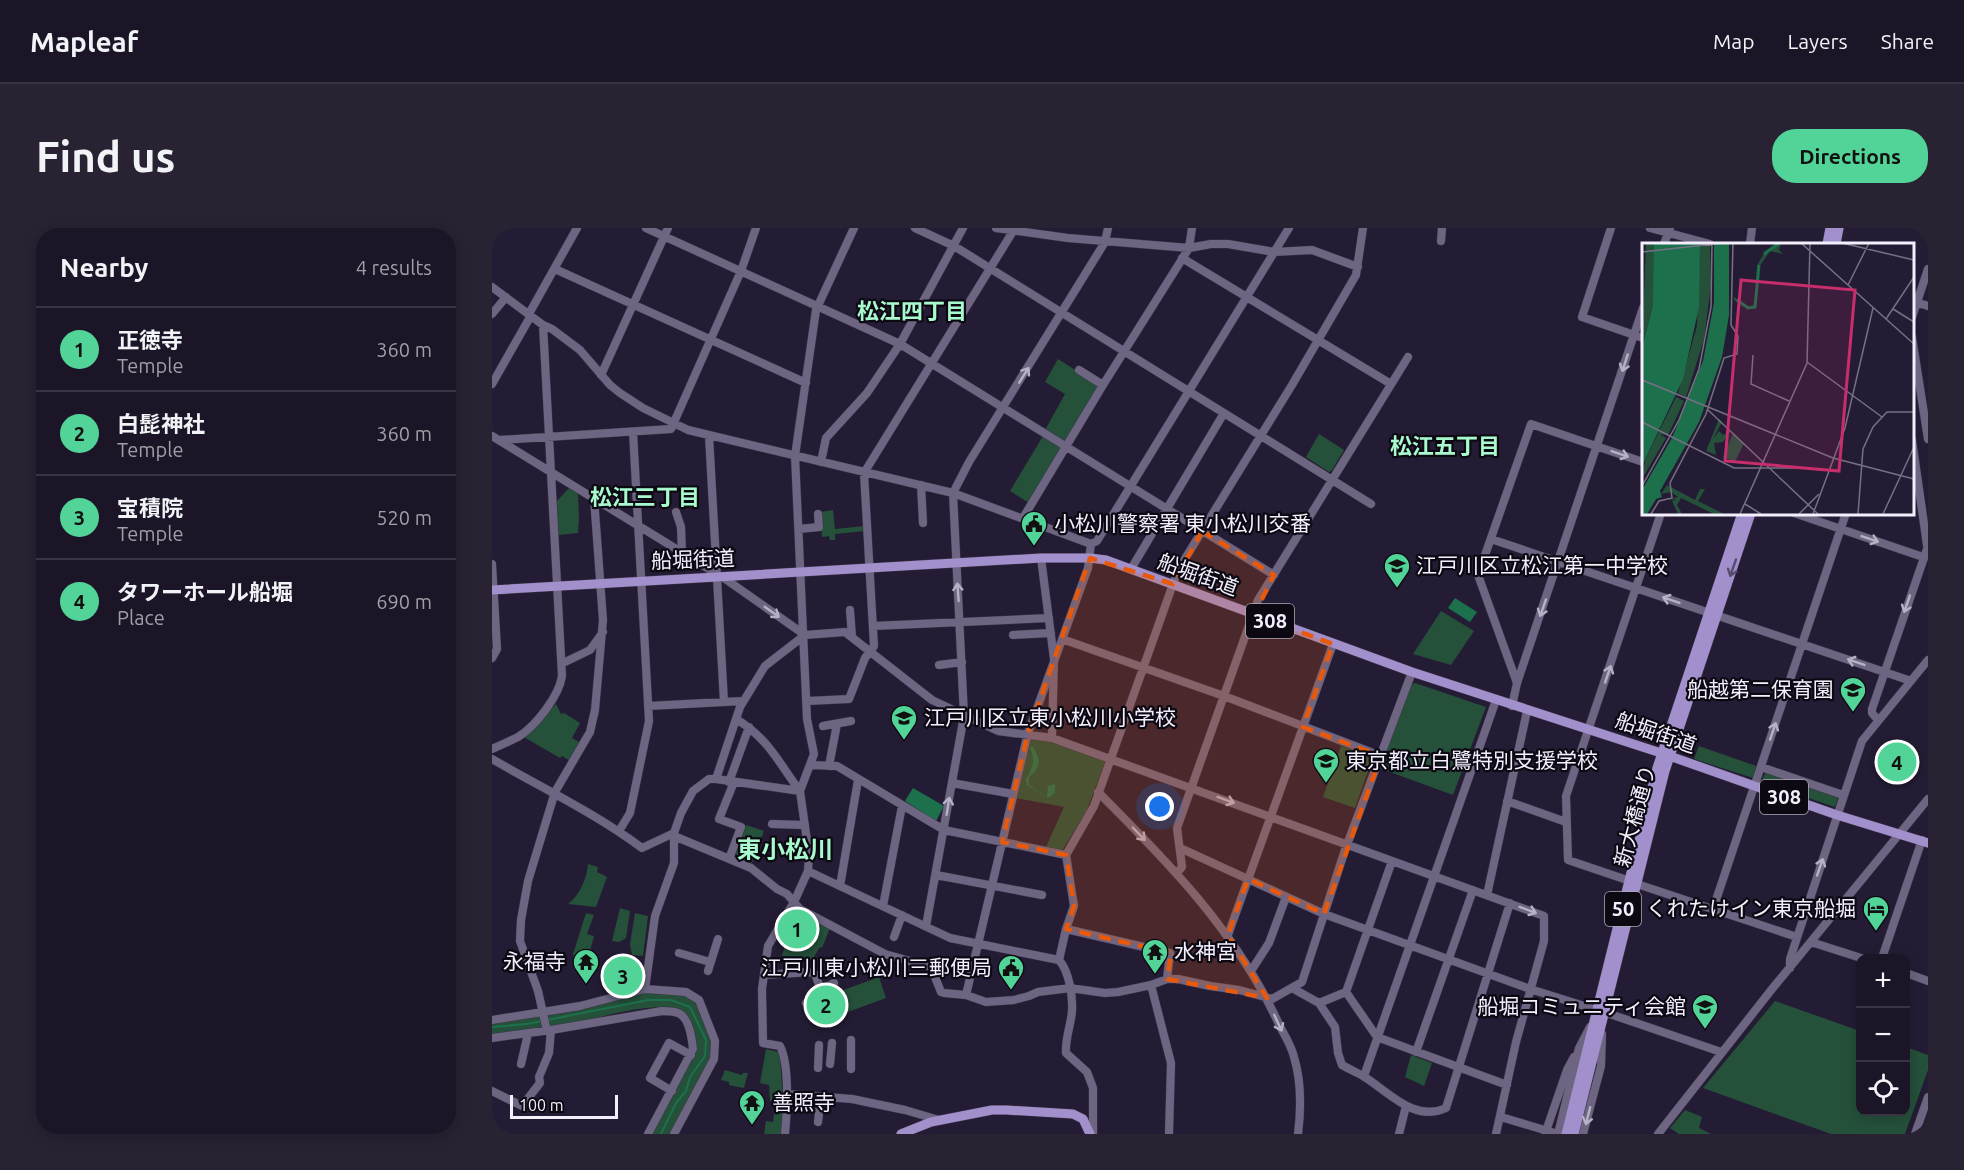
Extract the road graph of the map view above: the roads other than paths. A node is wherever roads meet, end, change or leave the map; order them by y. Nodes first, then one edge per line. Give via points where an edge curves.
1 (577, 228) edge
2 (646, 228) edge
3 (756, 228) edge
4 (854, 228) edge
5 (963, 228) edge
6 (996, 228) edge
7 (1108, 228) edge
8 (1192, 228) edge
9 (1289, 228) edge
10 (1363, 228) edge
11 (1442, 228) edge
12 (1611, 228) edge
13 (1650, 228) edge
14 (1752, 228) edge
15 (1830, 228) edge
16 (1839, 228) edge
17 (918, 229) edge
18 (1013, 229) edge
19 (1669, 231) edge
20 (667, 232) edge
21 (1440, 241) dead end
22 (1105, 242) junction
23 (1707, 243) edge
24 (1750, 243) edge
25 (1827, 243) edge
26 (1836, 243) edge
27 (954, 246) junction
28 (1189, 248) junction
29 (1274, 252) junction
30 (1182, 258) junction
31 (1358, 267) junction
32 (555, 269) junction
33 (989, 269) junction
34 (1928, 269) edge
35 (741, 271) junction
36 (492, 286) edge
37 (1247, 296) junction
38 (506, 297) junction
39 (1914, 302) edge
40 (633, 304) junction
41 (1928, 306) edge
42 (817, 307) junction
43 (1642, 311) edge
44 (1061, 313) junction
45 (492, 314) edge
46 (529, 315) junction
47 (543, 326) junction
48 (1634, 335) junction
49 (1642, 338) edge
50 (711, 339) junction
51 (1319, 340) junction
52 (900, 344) junction
53 (1913, 349) edge
54 (1124, 351) junction
55 (1408, 357) dead end
56 (931, 363) junction
57 (1079, 370) dead end
58 (601, 375) junction
59 (492, 384) edge
60 (806, 384) junction
61 (1391, 384) junction
62 (1103, 385) junction
63 (1188, 390) junction
64 (1003, 408) junction
65 (1224, 413) junction
66 (672, 423) junction
67 (633, 432) junction
68 (549, 436) junction
69 (709, 436) junction
70 (1260, 436) junction
71 (495, 438) edge
72 (1928, 438) edge
73 (1066, 446) junction
74 (1598, 446) junction
75 (1913, 454) edge
76 (795, 456) junction
77 (821, 462) junction
78 (1642, 462) edge
79 (551, 473) junction
80 (864, 473) junction
81 (1332, 480) junction
82 (921, 486) junction
83 (1130, 486) junction
84 (952, 493) junction
85 (594, 498) junction
86 (1371, 504) dead end
87 (1166, 508) junction
88 (676, 512) dead end
89 (818, 514) dead end
90 (1661, 514) edge
91 (1742, 514) edge
92 (1751, 514) edge
93 (1797, 514) edge
94 (1846, 514) edge
95 (1023, 518) junction
96 (923, 523) dead end
97 (638, 526) junction
98 (799, 529) junction
99 (1841, 529) junction
100 (1202, 531) junction
101 (1491, 539) junction
102 (1091, 544) junction
103 (1927, 549) edge
104 (682, 553) junction
105 (1925, 555) edge
106 (1041, 558) junction
107 (1090, 558) junction
108 (1559, 562) junction
109 (492, 564) edge
110 (956, 564) junction
111 (870, 568) junction
112 (1131, 569) junction
113 (802, 573) junction
114 (1274, 575) junction
115 (721, 578) junction
116 (641, 581) junction
117 (599, 583) junction
118 (1173, 584) junction
119 (558, 586) junction
120 (1637, 588) junction
121 (493, 590) edge
122 (850, 610) dead end
123 (1713, 614) junction
124 (1254, 615) junction
125 (1049, 618) junction
126 (960, 623) junction
127 (873, 626) junction
128 (603, 632) junction
129 (1051, 633) junction
130 (804, 635) junction
131 (1013, 635) dead end
132 (852, 638) junction
133 (1062, 639) junction
134 (1333, 644) junction
135 (1802, 644) junction
136 (871, 651) junction
137 (492, 658) edge
138 (1054, 659) junction
139 (1928, 660) edge
140 (962, 662) junction
141 (562, 663) junction
142 (939, 665) dead end
143 (1143, 668) junction
144 (1884, 671) junction
145 (1412, 672) junction
146 (1911, 681) junction
147 (1517, 683) junction
148 (1224, 696) junction
149 (1496, 700) junction
150 (743, 701) junction
151 (724, 702) junction
152 (807, 702) junction
153 (648, 706) junction
154 (1512, 706) junction
155 (1527, 711) junction
156 (964, 716) junction
157 (736, 719) junction
158 (1878, 720) junction
159 (851, 721) dead end
160 (837, 724) junction
161 (823, 726) dead end
162 (749, 727) junction
163 (1303, 727) junction
164 (1589, 730) junction
165 (1027, 735) junction
166 (1053, 738) junction
167 (492, 748) edge
168 (1665, 755) junction
169 (1381, 756) junction
170 (1110, 758) junction
171 (492, 759) edge
172 (811, 765) junction
173 (829, 766) junction
174 (1761, 767) junction
175 (716, 779) junction
176 (858, 780) junction
177 (732, 782) junction
178 (952, 783) junction
179 (1754, 786) junction
180 (1191, 788) junction
181 (800, 791) junction
182 (1098, 792) junction
183 (555, 794) junction
184 (1013, 794) junction
185 (1843, 795) junction
186 (1928, 799) edge
187 (1507, 801) junction
188 (902, 806) junction
189 (1838, 815) junction
190 (1270, 817) junction
191 (1566, 822) junction
192 (772, 824) dead end
193 (805, 825) junction
194 (944, 830) junction
195 (619, 831) junction
196 (1900, 833) junction
197 (674, 835) junction
198 (1002, 842) junction
199 (1925, 842) edge
200 (1348, 845) junction
201 (1180, 848) junction
202 (1066, 855) junction
203 (729, 859) junction
204 (1392, 861) junction
205 (808, 871) junction
206 (1177, 873) junction
207 (936, 875) junction
208 (1433, 876) junction
209 (1248, 879) junction
210 (1633, 882) junction
211 (840, 886) junction
212 (991, 886) junction
213 (1473, 890) junction
214 (1042, 895) dead end
215 (1487, 895) junction
216 (1286, 897) junction
217 (794, 902) junction
218 (1510, 903) junction
219 (883, 906) junction
220 (1713, 909) junction
221 (1324, 914) junction
222 (902, 915) junction
223 (926, 926) junction
224 (1066, 929) junction
225 (1368, 931) junction
226 (1228, 935) junction
227 (1797, 937) junction
228 (894, 938) dead end
229 (718, 939) dead end
230 (1811, 942) junction
231 (978, 944) junction
232 (1409, 945) junction
233 (679, 952) dead end
234 (1883, 954) edge
235 (1856, 956) edge
236 (1059, 960) junction
237 (1449, 960) junction
238 (1790, 968) junction
239 (1251, 971) junction
240 (1488, 974) junction
241 (764, 975) junction
242 (1910, 976) edge
243 (1167, 979) junction
244 (1928, 981) edge
245 (834, 983) dead end
246 (1151, 985) junction
247 (1070, 988) junction
248 (1292, 988) junction
249 (645, 989) junction
250 (1530, 989) junction
251 (821, 990) junction
252 (1346, 992) junction
253 (966, 995) junction
254 (1267, 998) junction
255 (806, 1003) dead end
256 (1319, 1003) junction
257 (544, 1014) junction
258 (1599, 1014) junction
259 (492, 1020) edge
260 (548, 1029) junction
261 (528, 1034) junction
262 (1377, 1037) junction
263 (492, 1038) edge
264 (851, 1040) dead end
265 (832, 1043) dead end
266 (819, 1045) dead end
267 (1579, 1048) junction
268 (1416, 1052) junction
269 (1722, 1052) junction
270 (691, 1055) junction
271 (830, 1064) dead end
272 (520, 1065) dead end
273 (1588, 1066) junction
274 (818, 1068) dead end
275 (1459, 1068) junction
276 (851, 1069) dead end
277 (1364, 1076) junction
278 (1507, 1086) junction
279 (492, 1091) edge
280 (672, 1091) junction
281 (787, 1094) junction
282 (821, 1097) junction
283 (1928, 1097) edge
284 (1406, 1107) junction
285 (1500, 1117) junction
286 (941, 1120) junction
287 (818, 1122) dead end
288 (1924, 1122) edge
289 (1545, 1132) edge
290 (648, 1134) edge
291 (674, 1134) edge
292 (785, 1134) edge
293 (901, 1134) edge
294 (1092, 1134) edge
295 (1169, 1134) edge
296 (1298, 1134) edge
297 (1399, 1134) edge
298 (1496, 1134) edge
299 (1558, 1134) edge
300 (1566, 1134) edge
301 (1574, 1134) edge
302 (1583, 1134) edge
303 (1658, 1134) edge
304 (1915, 1134) edge

1 - 32 street
2 - 20 street
3 - 35 street
4 - 42 street
5 - 27 street
6 - 18 street
7 - 22 street
8 - 28 street
9 - 29 street
10 - 31 street
11 - 21 street
12 - 48 street via 1582,317
13 - 19 street
14 - 24 street
15 - 25 main road
16 - 26 main road
17 - 27 street
18 - 22 street
18 - 33 street
19 - 23 street
20 - 35 street
20 - 40 street
22 - 28 street
22 - 44 street
27 - 33 street
27 - 52 street
28 - 29 street via 1228,244
28 - 30 street
29 - 31 street via 1311,250
29 - 37 street
30 - 37 street
30 - 54 street
31 - 51 street
32 - 40 street
32 - 46 street
33 - 44 street
33 - 56 street
34 - 39 street
35 - 42 street
35 - 50 street
36 - 38 street
37 - 51 street
37 - 63 street
38 - 45 street
38 - 46 street
39 - 41 street
40 - 50 street
40 - 58 street
42 - 52 street
42 - 60 street
43 - 48 street
44 - 54 street
64 -> 44 street
46 - 47 street
46 - 59 street
47 - 58 street via 580,350
47 - 68 street
48 - 49 street
48 -> 74 street
50 - 60 street
50 - 66 street
51 - 61 street
51 - 70 street
52 - 56 street
52 - 77 street via 867,393 826,438
53 - 72 street
54 - 62 street
54 - 63 street
55 - 61 street
56 - 64 street
56 - 80 street
57 - 62 street
58 - 66 street via 628,398
60 - 76 street
61 - 81 street
62 - 73 street
63 - 65 street
63 - 83 street
64 - 73 street
64 - 84 street
65 - 70 street
65 - 87 street
66 - 67 street via 671,429
66 - 69 street
67 - 68 street
67 - 97 street
68 - 71 street
68 - 79 street
69 - 76 street
69 - 115 street
70 - 81 street
70 - 100 street
71 - 79 street
73 - 83 street
73 - 95 street
74 -> 78 street
74 - 101 street via 1531,424
74 - 108 street
75 - 103 street
76 - 77 street
76 - 98 street
77 - 80 street
79 - 85 street
79 - 119 street
80 - 82 street
80 - 111 street
81 - 86 street
81 - 114 street
82 - 84 street
82 - 96 street
83 - 87 street
83 - 102 street via 1097,541
84 - 95 street
84 - 110 street
85 - 97 street
85 - 117 street
87 - 100 street
87 - 112 street
88 - 104 street
89 - 98 street via 819,527
90 - 120 street
91 - 123 main road, 新大橋通り / 50
92 -> 123 main road, 新大橋通り / 50
93 - 99 street
94 - 99 street
95 - 102 street
97 - 104 street
97 - 116 street
98 - 113 street
99 -> 105 street
99 - 135 street
100 - 114 street
100 - 118 street
101 - 108 street
101 - 147 street via 1478,575
102 - 107 street
103 - 105 street
104 - 115 street
105 -> 144 street
106 - 107 main road, 船堀街道 / 308
106 - 110 main road, 船堀街道 / 308
106 - 125 street
107 - 112 main road, 船堀街道 / 308
107 - 133 street
108 - 120 street
108 -> 147 street
109 - 121 street
110 - 111 main road, 船堀街道 / 308
126 -> 110 street
111 - 113 main road, 船堀街道 / 308
111 - 127 street
112 - 118 main road, 船堀街道 / 308
113 - 115 main road, 船堀街道 / 308
113 - 130 street
114 - 124 street via 1258,600
115 - 116 main road, 船堀街道 / 308
115 -> 130 street
115 - 151 street
116 - 117 main road, 船堀街道 / 308
116 - 153 street
117 - 119 main road, 船堀街道 / 308
117 - 128 street
118 - 124 main road, 船堀街道 / 308
118 - 143 street
119 - 121 main road, 船堀街道 / 308
119 - 141 street
123 -> 120 street
164 -> 120 street
121 - 137 street via 496,649
122 - 132 street
123 - 135 street
123 - 168 main road, 新大橋通り / 50
124 - 134 main road, 船堀街道 / 308
124 - 148 street
125 - 126 street
125 - 129 street
126 - 127 street
126 - 140 street
127 - 136 street
128 - 141 street via 590,650
128 - 183 street via 590,732
129 - 131 street
129 - 138 street
130 - 132 street via 845,632
130 - 150 street via 765,666
130 - 152 street
132 - 136 street
133 - 138 street
133 - 143 street
134 - 145 main road, 船堀街道 / 308
134 - 163 street
144 -> 135 street
174 -> 135 street
136 - 152 street via 849,699
136 - 156 street via 932,700
138 - 165 street
138 - 166 street
139 - 146 street
140 - 142 street
140 - 156 street
141 - 167 street via 561,685 550,706 520,736
143 - 148 street
143 - 170 street
144 - 146 street
144 - 158 street via 1872,710
145 - 149 main road, 船堀街道 / 308
145 - 169 street
146 - 158 street
147 - 154 street
148 - 163 street
148 - 180 street
149 - 154 main road, 船堀街道 / 308
149 - 208 street
150 - 151 street
150 - 157 street
151 - 153 street
152 - 172 street via 814,754
153 - 195 street via 649,721 630,813
154 - 155 main road, 船堀街道 / 308
155 - 164 main road, 船堀街道 / 308
155 - 187 street
156 - 165 street via 998,731
156 - 178 street
157 - 162 street
157 - 175 street
158 - 185 street via 1862,741
159 - 160 street
160 - 161 street
160 - 173 street
162 - 177 street
162 - 181 street via 765,741
163 - 169 street
163 - 190 street
164 - 168 main road, 船堀街道 / 308
164 - 191 street via 1566,796
165 - 166 street
165 - 184 street
166 - 170 street
168 - 179 main road, 船堀街道 / 308
168 - 210 main road, 新大橋通り / 50
169 - 200 street
170 - 180 street
170 - 182 street
171 - 183 street
172 - 173 street
172 - 181 street
173 - 176 street via 837,766
174 - 179 street
174 - 185 street
175 - 177 street
175 - 197 street via 709,779 693,791
176 - 188 street
176 - 211 street
177 - 181 street
177 - 203 street via 719,819 741,826
178 - 184 street
194 -> 178 street
179 - 189 main road, 船堀街道 / 308
179 - 220 street
180 -> 190 street
180 - 201 street via 1177,828
181 - 193 street
182 - 202 street
182 -> 206 street
183 - 195 street
183 - 257 street via 528,880 521,920 520,941
184 - 198 street
185 - 189 street
186 - 196 street
187 - 191 street
187 - 215 street
188 - 194 street
188 - 219 street
189 - 196 main road, 船堀街道 / 308
227 -> 189 street
190 - 200 street
190 - 209 street
191 - 210 street via 1568,860
192 - 193 street
193 - 205 street
194 - 198 street
194 - 207 street
195 - 197 street via 642,848
196 - 199 main road, 船堀街道 / 308
196 - 230 street
197 - 203 street
197 - 249 street via 674,863 655,916
198 - 202 street
198 - 212 street
199 - 234 street
200 - 204 street
200 - 221 street
201 - 206 street via 1182,867
201 - 209 street
202 - 224 street via 1074,906
203 - 217 street via 751,868
204 - 208 street
204 - 225 street
205 - 211 street
205 - 217 street
206 - 226 street
207 - 212 street
207 - 223 street
208 - 213 street
208 - 232 street
209 - 216 street
209 - 226 street
210 - 220 street
210 - 258 main road, 新大橋通り / 50
211 - 219 street
212 - 214 street
212 - 231 street
213 - 215 street
213 - 237 street
215 - 218 street
216 - 221 street
216 - 239 street via 1269,943
217 - 241 street via 770,940
217 - 253 street via 885,954 931,967 941,992
218 - 240 street
218 -> 250 street via 1544,916 1544,941
219 - 222 street
220 - 227 street
221 - 225 street
221 - 248 street via 1302,982
222 - 223 street
222 - 228 street
223 - 231 street via 950,938
224 - 236 street
224 - 243 street via 1170,953
225 - 232 street
225 - 252 street
226 - 239 street
227 - 238 street
229 - 233 street via 709,966
230 - 235 street
230 - 238 street
231 - 236 street
231 - 253 street
232 - 237 street
232 - 262 street
236 - 247 street via 1065,967
237 - 240 street
237 - 268 street
238 - 269 street
239 - 254 street
240 - 250 street
240 - 275 street
241 - 251 street via 810,972 815,974
241 - 281 street via 763,1043 780,1046
242 - 244 street
243 - 246 street
243 - 254 street
245 - 251 street
246 - 247 street via 1105,993
246 - 295 street via 1171,1063
247 - 253 street via 986,1002
247 - 294 street via 1072,1010 1066,1053 1087,1072 1093,1088
248 - 254 street
248 - 256 street
249 - 257 street
249 - 291 street via 686,992 699,1000 715,1041 714,1059
250 - 258 street
250 - 278 street
251 - 255 street
252 - 256 street
252 - 262 street
254 -> 296 street via 1294,1056 1299,1094
256 - 277 street via 1335,1027 1342,1065
257 - 259 street
257 - 260 street
258 - 267 street
258 - 269 street
258 - 273 main road, 新大橋通り / 50
258 -> 302 street via 1601,1066
260 - 261 street
260 - 270 street via 662,1011 680,1013 692,1036
260 - 279 street via 549,1053 540,1083 522,1106
261 - 263 street
261 - 272 street
262 - 268 street
262 - 277 street
264 - 276 street
265 - 271 street
266 - 274 street
267 - 289 street
267 - 299 street
268 - 275 street
269 - 303 street
270 - 280 street
270 - 280 street via 669,1043 650,1078
273 - 300 main road, 新大橋通り / 50
273 - 301 main road, 新大橋通り / 50
275 - 278 street
275 - 284 street via 1446,1108 1440,1111
277 - 284 street
278 - 285 street
280 - 290 street
281 - 282 street
281 - 292 street
282 - 286 street via 905,1110
282 - 287 street
283 - 288 street
284 - 297 street
285 - 289 street
285 - 298 street
286 - 293 main road
286 - 294 main road via 1006,1110 1073,1114 1083,1119
288 - 304 street
289 - 299 street

